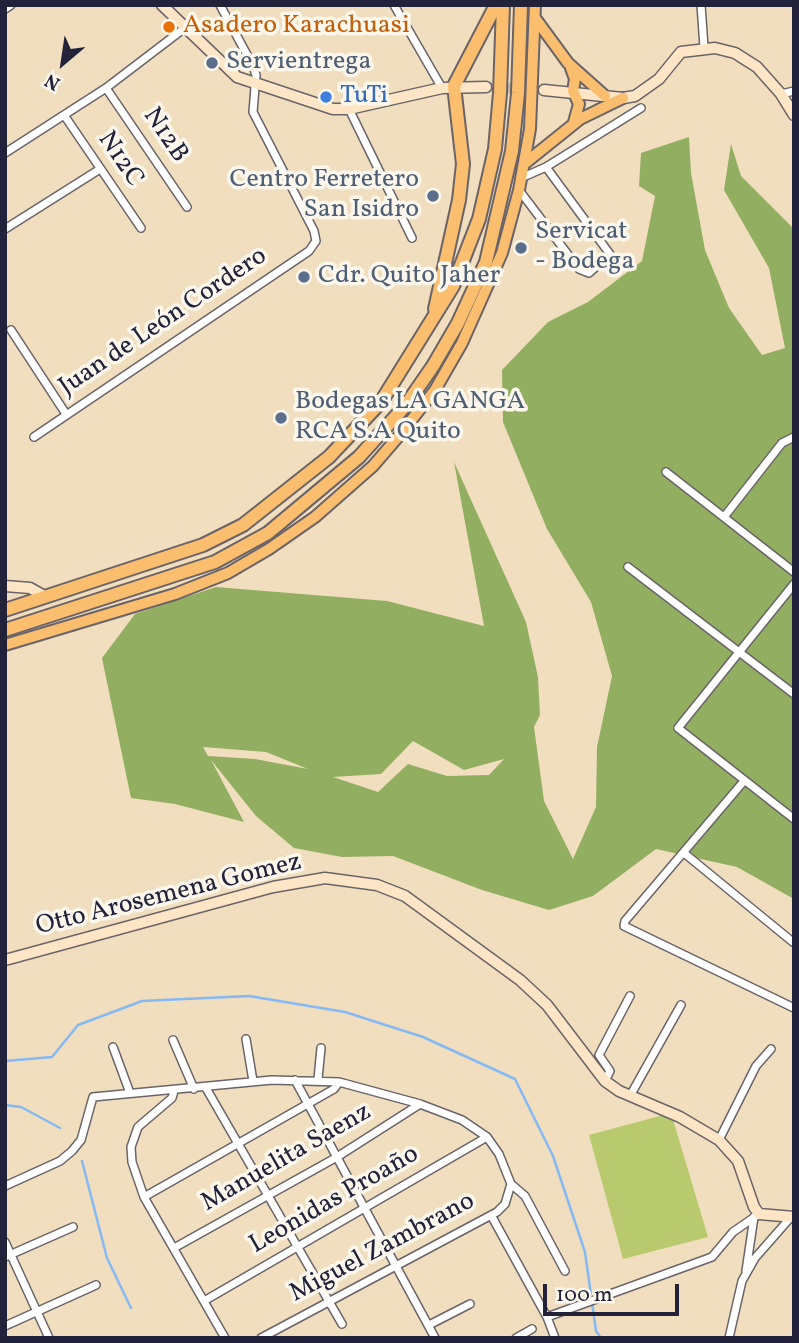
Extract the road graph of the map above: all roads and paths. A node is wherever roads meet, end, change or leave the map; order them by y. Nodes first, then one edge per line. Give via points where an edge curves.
1 (11, 5) edge
2 (162, 5) edge
3 (220, 5) edge
4 (394, 5) edge
5 (496, 5) edge
6 (503, 5) edge
7 (521, 5) edge
8 (536, 5) edge
9 (701, 5) edge
10 (5, 9) edge
11 (535, 18) junction
12 (186, 27) junction
13 (704, 47) junction
14 (568, 63) junction
15 (255, 85) junction
16 (448, 87) junction
17 (486, 87) tunnel mouth
18 (106, 88) junction
19 (544, 90) tunnel mouth
20 (573, 91) junction
21 (794, 91) edge
22 (781, 94) junction
23 (604, 96) junction
24 (622, 98) junction
25 (641, 108) dead end
26 (349, 109) junction
27 (64, 115) junction
28 (794, 115) edge
29 (567, 129) junction
30 (5, 153) edge
31 (524, 164) junction
32 (546, 167) junction
33 (100, 169) junction
34 (520, 184) junction
35 (187, 207) dead end
36 (141, 228) dead end
37 (5, 229) edge
38 (412, 238) dead end
39 (612, 257) dead end
40 (598, 265) dead end
41 (432, 324) junction
42 (11, 330) dead end
43 (66, 414) junction
44 (34, 437) dead end
45 (794, 438) edge
46 (666, 472) dead end
47 (724, 517) junction
48 (628, 567) dead end
49 (794, 572) edge
50 (794, 584) edge
51 (5, 586) edge
52 (46, 597) junction
53 (5, 610) edge
54 (5, 630) edge
55 (5, 645) edge
56 (739, 652) junction
57 (794, 694) edge
58 (744, 780) junction
59 (794, 820) edge
60 (684, 853) junction
61 (794, 943) edge
62 (5, 960) edge
63 (630, 996) dead end
64 (681, 1005) dead end
65 (794, 1008) edge
66 (246, 1039) dead end
67 (173, 1040) dead end
68 (113, 1047) dead end
69 (321, 1048) dead end
70 (771, 1049) dead end
71 (318, 1079) junction
72 (295, 1080) junction
73 (253, 1081) junction
74 (605, 1081) junction
75 (339, 1082) junction
76 (206, 1088) junction
77 (194, 1090) junction
78 (174, 1091) junction
79 (130, 1093) junction
80 (629, 1096) junction
81 (308, 1104) junction
82 (420, 1104) junction
83 (487, 1137) junction
84 (719, 1140) junction
85 (238, 1144) junction
86 (337, 1157) junction
87 (511, 1184) junction
88 (5, 1186) edge
89 (267, 1196) junction
90 (144, 1197) junction
91 (364, 1208) junction
92 (491, 1215) junction
93 (756, 1216) junction
94 (792, 1217) edge
95 (73, 1227) dead end
96 (5, 1242) edge
97 (174, 1248) junction
98 (298, 1249) junction
99 (8, 1256) edge
100 (395, 1265) junction
101 (565, 1270) dead end
102 (746, 1273) junction
103 (96, 1285) dead end
104 (204, 1301) junction
105 (328, 1301) junction
106 (471, 1304) dead end
107 (37, 1312) junction
108 (547, 1317) junction
109 (342, 1324) dead end
110 (429, 1325) junction
111 (5, 1326) edge
112 (532, 1329) dead end
113 (49, 1338) edge
114 (225, 1338) edge
115 (261, 1338) edge
116 (435, 1338) edge
117 (516, 1338) edge
118 (555, 1338) edge
119 (729, 1338) edge

1 - 10 street
2 - 12 street
3 - 15 street via 252,64
4 - 16 street
5 - 16 highway
6 - 41 highway via 491,173 468,254
7 - 54 highway via 512,151 486,262 458,323 406,404 359,457 268,533 215,562
8 - 11 main road
9 - 13 street
11 - 14 main road
11 - 31 main road
12 - 15 street via 225,67
12 - 18 street
13 - 22 street via 743,57
13 - 24 street via 685,50 653,84 635,96
14 - 20 main road via 575,79
14 - 23 main road
15 - 26 street via 320,106
15 - 43 street, Juan de León Cordero via 253,112 316,241 309,251
16 - 17 street
16 - 26 street
16 - 41 highway via 463,164
18 - 27 street
18 - 35 street, N12B
19 - 20 street
20 - 23 street
20 - 29 main road via 579,108
21 - 22 street
22 - 28 street
23 - 24 street
24 - 29 main road
25 - 32 street
26 - 38 street
27 - 30 street
27 - 33 street, N12C
29 - 31 main road
31 - 34 main road
32 - 34 street
32 - 39 street
33 - 36 street, N12C
33 - 37 street
34 - 40 street via 579,269 589,273
34 - 55 main road via 487,292 449,367 398,436 338,498 228,573 175,594
41 - 52 highway via 381,402 360,425 320,465 243,525 204,545
42 - 43 street
43 - 44 street, Juan de León Cordero
45 - 47 street via 782,443
46 - 47 street
47 - 49 street
48 - 56 street
50 - 56 street
51 - 52 street via 30,588
52 - 53 highway
56 - 57 street
56 - 58 street via 678,728
58 - 59 street
58 - 60 street
60 - 61 street
60 - 65 street via 624,926
62 - 74 street, Otto Arosemena Gomez via 273,887 325,878 377,885 405,896 520,980 547,1005
63 - 74 street via 599,1055 610,1071
64 - 80 street
66 - 73 street
67 - 77 street
68 - 79 street
69 - 71 street
70 - 84 street via 756,1066
71 - 72 street
71 - 75 street
72 - 73 street
72 - 81 street
73 - 76 street
74 - 80 street, Otto Arosemena Gomez
75 - 81 street
75 - 82 street
76 - 77 street
76 - 85 street
77 - 78 street
78 - 79 street
78 - 90 street via 172,1098 147,1116 134,1136 132,1162
79 - 88 street via 93,1097 81,1140 72,1152
80 - 84 street, Otto Arosemena Gomez via 680,1117
81 - 85 street
81 - 86 street
82 - 83 street via 462,1120
82 - 86 street, Manuelita Saenz
83 - 87 street
83 - 91 street, Leonidas Proaño
84 - 93 street, Otto Arosemena Gomez via 738,1161
85 - 89 street
85 - 90 street
86 - 89 street, Manuelita Saenz
86 - 91 street
87 - 92 street, Miguel Zambrano via 505,1204
87 - 101 street via 525,1196
89 - 97 street, Manuelita Saenz
89 - 98 street
90 - 97 street
91 - 98 street, Leonidas Proaño
91 - 100 street
92 - 100 street, Miguel Zambrano
92 - 108 street
93 - 94 street
93 - 102 street
93 - 108 street via 733,1231 712,1257
94 - 102 street
95 - 99 street
96 - 99 street
97 - 104 street
98 - 104 street, Leonidas Proaño
98 - 105 street
99 - 107 street
100 - 105 street, Miguel Zambrano
100 - 110 street
102 - 119 street
103 - 107 street
104 - 114 street
105 - 109 street
105 - 115 street, Miguel Zambrano
106 - 110 street
107 - 111 street
107 - 113 street
108 - 118 street
110 - 116 street
112 - 117 street

